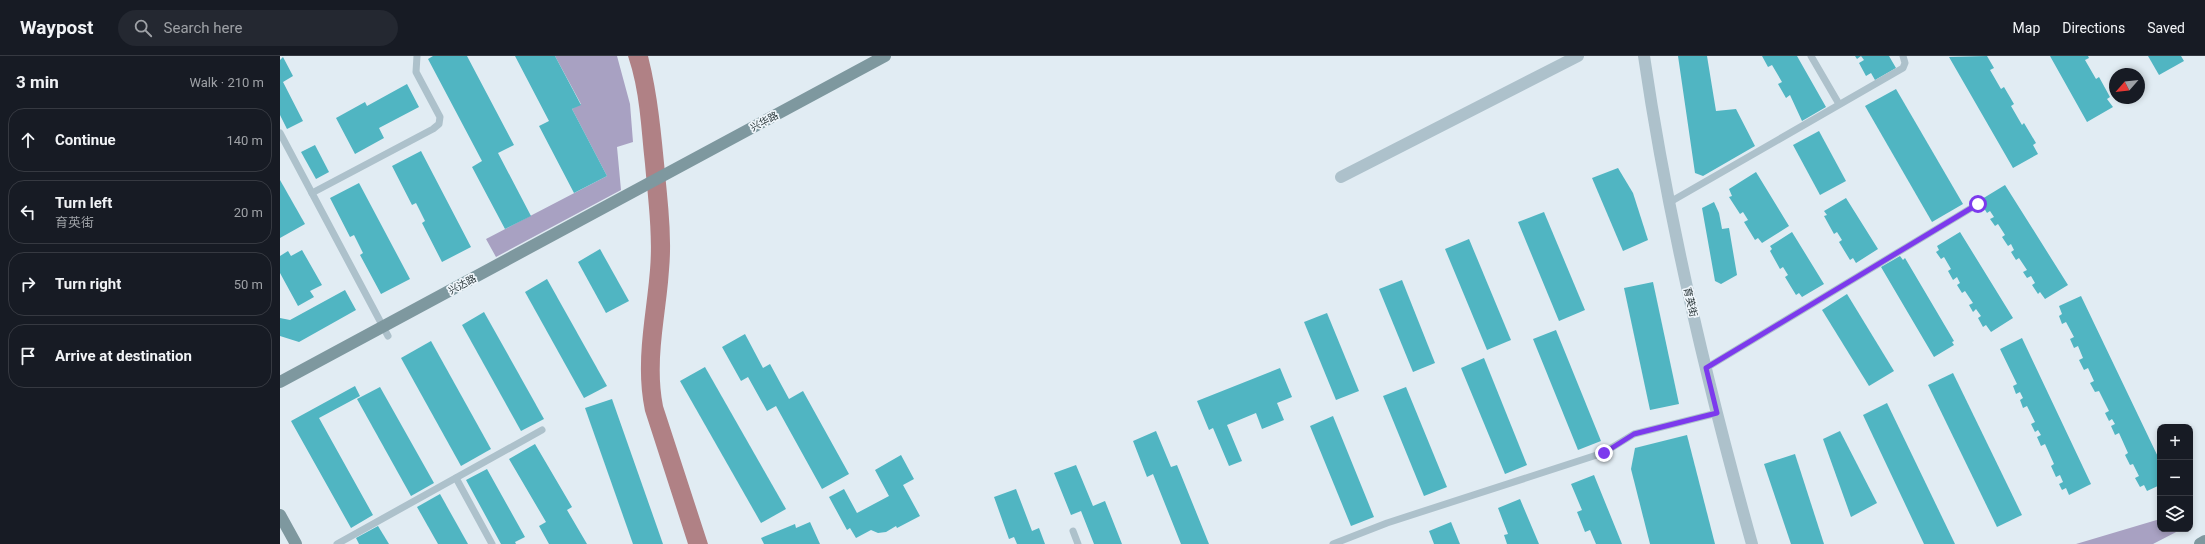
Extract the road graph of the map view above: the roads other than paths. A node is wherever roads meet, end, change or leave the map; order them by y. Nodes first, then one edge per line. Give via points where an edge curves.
1 (417, 56) edge
2 (885, 56) edge
3 (1578, 56) edge
4 (1644, 56) edge
5 (1811, 56) edge
6 (1903, 56) edge
7 (1839, 104) junction
8 (280, 133) edge
9 (1341, 177) dead end
10 (643, 186) joint
11 (312, 193) junction
12 (1670, 202) junction
13 (1978, 204) dead end
14 (386, 331) junction
15 (1706, 368) junction
16 (280, 382) edge
17 (1717, 413) junction
18 (542, 430) dead end
19 (456, 478) junction
20 (280, 515) edge
21 (1073, 531) dead end
22 (2205, 541) edge
23 (296, 544) edge
24 (337, 544) edge
25 (492, 544) edge
26 (1078, 544) edge
27 (1333, 544) edge
28 (1752, 544) edge
29 (2200, 544) edge

1 - 11 lane via 416,72 440,117 439,124
2 - 10 street, 兴华路
3 - 9 street
4 - 12 street, 育英街 via 1654,124
5 - 7 lane
6 - 7 lane via 1903,68
7 - 12 lane
8 - 11 lane
10 - 14 street, 兴达路
11 - 14 lane
12 - 15 street, 育英街
13 - 15 lane
14 - 16 street, 兴达路
15 - 17 street, 育英街
17 - 27 lane via 1634,434 1604,453 1387,523
17 - 28 street, 育英街
18 - 19 lane
19 - 24 lane
19 - 25 lane
20 - 23 street
21 - 26 lane
22 - 29 street

